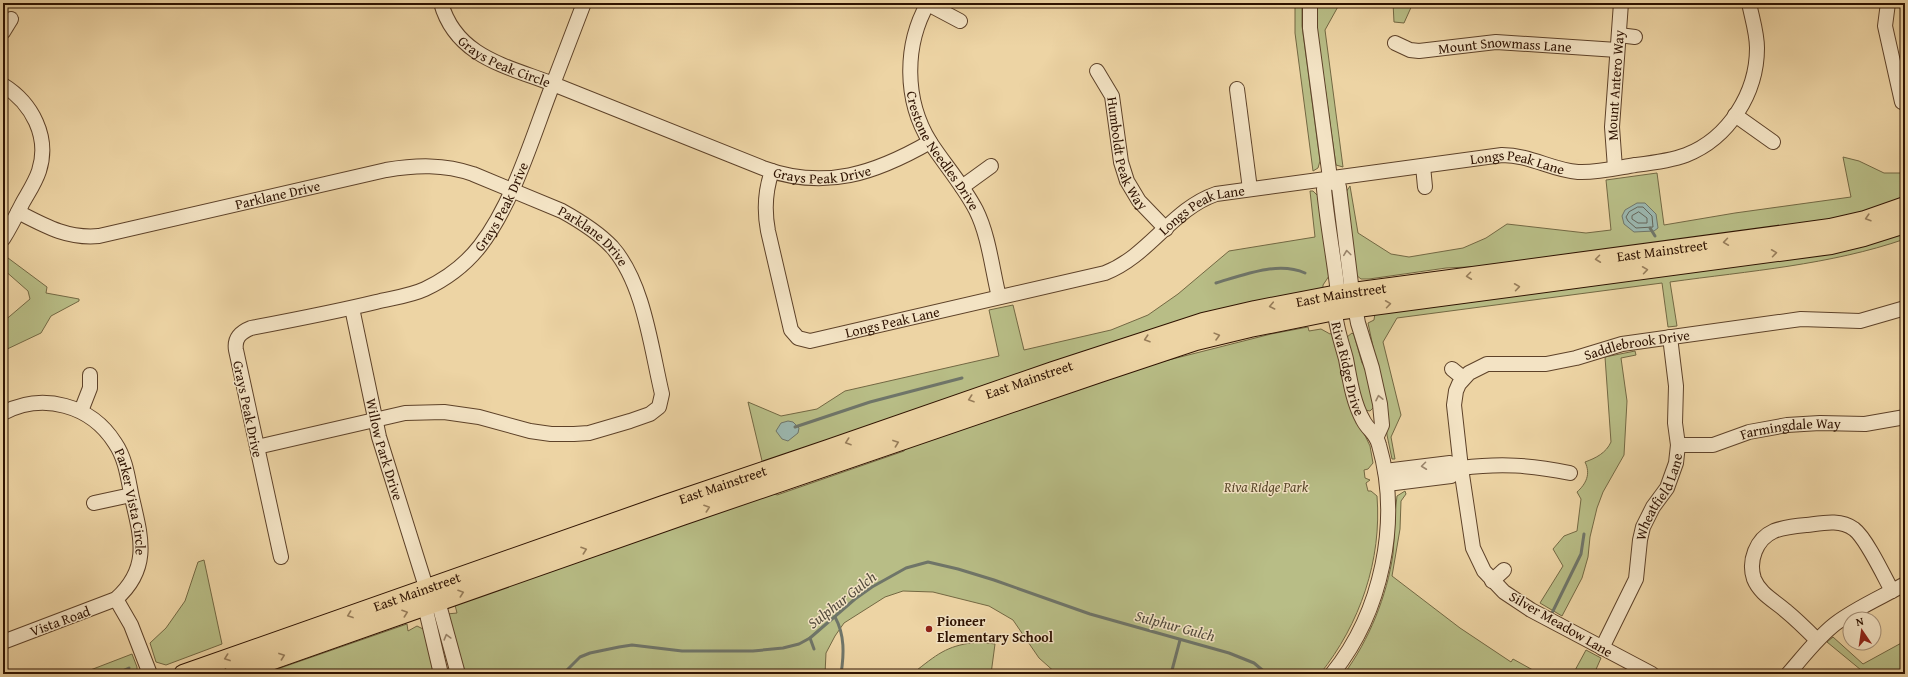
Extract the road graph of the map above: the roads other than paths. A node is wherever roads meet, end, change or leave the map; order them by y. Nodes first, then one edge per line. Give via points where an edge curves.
1 (441, 3) edge
2 (584, 3) edge
3 (928, 3) edge
4 (1310, 3) edge
5 (1621, 3) edge
6 (1749, 3) edge
7 (1888, 3) edge
8 (10, 19) dead end
9 (960, 20) dead end
10 (3, 32) edge
11 (1619, 35) junction
12 (1635, 37) dead end
13 (1395, 43) dead end
14 (1618, 50) junction
15 (1098, 72) dead end
16 (553, 84) junction
17 (3, 85) edge
18 (1237, 89) dead end
19 (1902, 102) dead end
20 (1735, 115) junction
21 (930, 142) junction
22 (1773, 142) dead end
23 (991, 166) dead end
24 (1422, 166) junction
25 (1615, 168) junction
26 (772, 171) junction
27 (1330, 178) junction
28 (962, 187) junction
29 (1425, 187) dead end
30 (512, 189) junction
31 (1250, 189) junction
32 (1905, 206) edge
33 (18, 212) junction
34 (1905, 224) edge
35 (1166, 230) junction
36 (3, 239) edge
37 (999, 297) junction
38 (1349, 298) junction
39 (352, 308) junction
40 (1905, 308) edge
41 (1335, 311) junction
42 (1670, 337) junction
43 (1452, 369) dead end
44 (90, 375) dead end
45 (1463, 378) junction
46 (3, 412) edge
47 (81, 412) junction
48 (1905, 417) edge
49 (376, 420) junction
50 (1377, 436) junction
51 (1678, 445) junction
52 (257, 447) junction
53 (1461, 468) junction
54 (1570, 473) dead end
55 (1386, 478) junction
56 (131, 495) junction
57 (94, 503) dead end
58 (281, 557) dead end
59 (1504, 570) dead end
60 (1492, 580) junction
61 (1905, 584) edge
62 (426, 587) junction
63 (1892, 591) junction
64 (116, 599) junction
65 (431, 604) junction
66 (1817, 640) junction
67 (3, 642) edge
68 (1602, 648) junction
69 (150, 674) edge
70 (183, 674) edge
71 (233, 674) edge
72 (441, 674) edge
73 (458, 674) edge
74 (1332, 674) edge
75 (1652, 674) edge
76 (1788, 674) edge

1 - 16 street, Grays Peak Circle via 449,24 462,42 474,51 492,61
2 - 16 street, Grays Peak Circle
3 - 9 street
3 - 21 street, Crestone Needles Drive via 916,32 911,52 910,73 914,105
4 - 27 street, Riva Ridge Drive via 1310,28
5 - 11 street, Mount Antero Way
6 - 20 street, Longs Peak Lane via 1757,41 1755,69 1748,92
7 - 19 street via 1885,26
8 - 10 street
11 - 12 street
11 - 14 street, Mount Antero Way
13 - 14 street, Mount Snowmass Lane via 1419,51 1496,42
14 - 25 street, Mount Antero Way via 1612,127
15 - 35 street, Humboldt Peak Way via 1112,96 1121,162 1127,181 1139,202
16 - 26 street, Grays Peak Drive
16 - 30 street, Grays Peak Drive
17 - 33 street via 30,109 41,140 38,172
18 - 31 street
20 - 22 street
20 - 25 street, Longs Peak Lane via 1712,140 1687,155
21 - 26 street, Grays Peak Drive via 893,163 857,174 811,178
21 - 28 street, Crestone Needles Drive
23 - 28 street
24 - 25 street, Longs Peak Lane via 1512,155 1571,171
24 - 27 street, Longs Peak Lane
24 - 29 street
26 - 37 street, Longs Peak Lane via 765,202 766,216 795,342 810,341
27 - 31 street, Longs Peak Lane
27 - 38 street, Riva Ridge Drive via 1339,187
28 - 37 street, Crestone Needles Drive via 981,223
30 - 33 street, Parklane Drive via 458,169 440,166 404,167 90,237 63,233
30 - 39 street, Grays Peak Drive via 480,246 456,270 425,289
30 - 49 street, Parklane Drive via 575,218 601,237 622,260 638,292 642,307 662,394 659,407 650,414 630,421 589,433 574,434 530,431 485,419 444,412 405,413
31 - 35 street, Longs Peak Lane via 1205,198 1186,211
32 -> 38 main road, East Mainstreet via 1857,222 1812,230
33 - 36 street
38 -> 34 main road, East Mainstreet via 1806,249 1850,241
35 - 37 street, Longs Peak Lane via 1133,258 1113,270
38 - 41 main road, East Mainstreet
50 -> 38 street, Riva Ridge Drive via 1382,424 1380,404 1372,368
38 -> 62 main road, East Mainstreet via 1230,315 1152,337
39 - 49 street, Willow Park Drive
39 - 52 street, Grays Peak Drive via 251,328 237,337 236,350
40 - 42 street, Saddlebrook Drive via 1860,321 1801,320
41 - 50 street, Riva Ridge Drive via 1357,405 1369,430
65 -> 41 main road, East Mainstreet via 1163,352 1250,328
42 - 45 street, Saddlebrook Drive via 1616,345 1576,358 1546,364 1487,364 1476,368
42 - 51 street, Wheatfield Lane via 1676,380 1675,423
43 - 45 street
44 - 47 street via 90,388
45 - 53 street via 1456,391 1454,405
46 - 47 street, Parker Vista Circle via 26,404 42,402 59,404
47 - 56 street, Parker Vista Circle via 102,427 115,443 124,463
48 - 51 street, Farmingdale Way via 1865,424 1820,422 1787,426 1749,432 1713,445
49 - 52 street, Parklane Drive
49 - 62 street, Willow Park Drive
50 - 55 street, Riva Ridge Drive
51 - 68 street, Wheatfield Lane via 1676,463 1670,480 1641,534 1636,579
52 - 58 street, Grays Peak Drive
53 - 54 street via 1513,464
53 - 55 street via 1451,476
53 - 60 street, Silver Meadow Lane via 1473,548 1479,563
55 - 74 street, Riva Ridge Drive via 1386,535 1383,563 1367,615
56 - 57 street
56 - 64 street, Parker Vista Circle via 142,541 141,557 134,577
59 - 60 street
60 - 68 street, Silver Meadow Lane via 1504,592 1531,610
61 - 63 street
62 - 65 street, Willow Park Drive
62 -> 70 main road, East Mainstreet
63 - 66 street via 1846,616
63 - 66 street via 1860,535 1848,526 1828,522 1785,528 1771,533 1759,544 1754,554 1754,580 1760,589
64 - 67 street, Vista Road
64 - 69 street via 131,625
71 -> 65 main road, East Mainstreet
65 - 72 street, Willow Park Drive
73 -> 65 street, Willow Park Drive
66 - 76 street
68 - 75 street, Silver Meadow Lane

